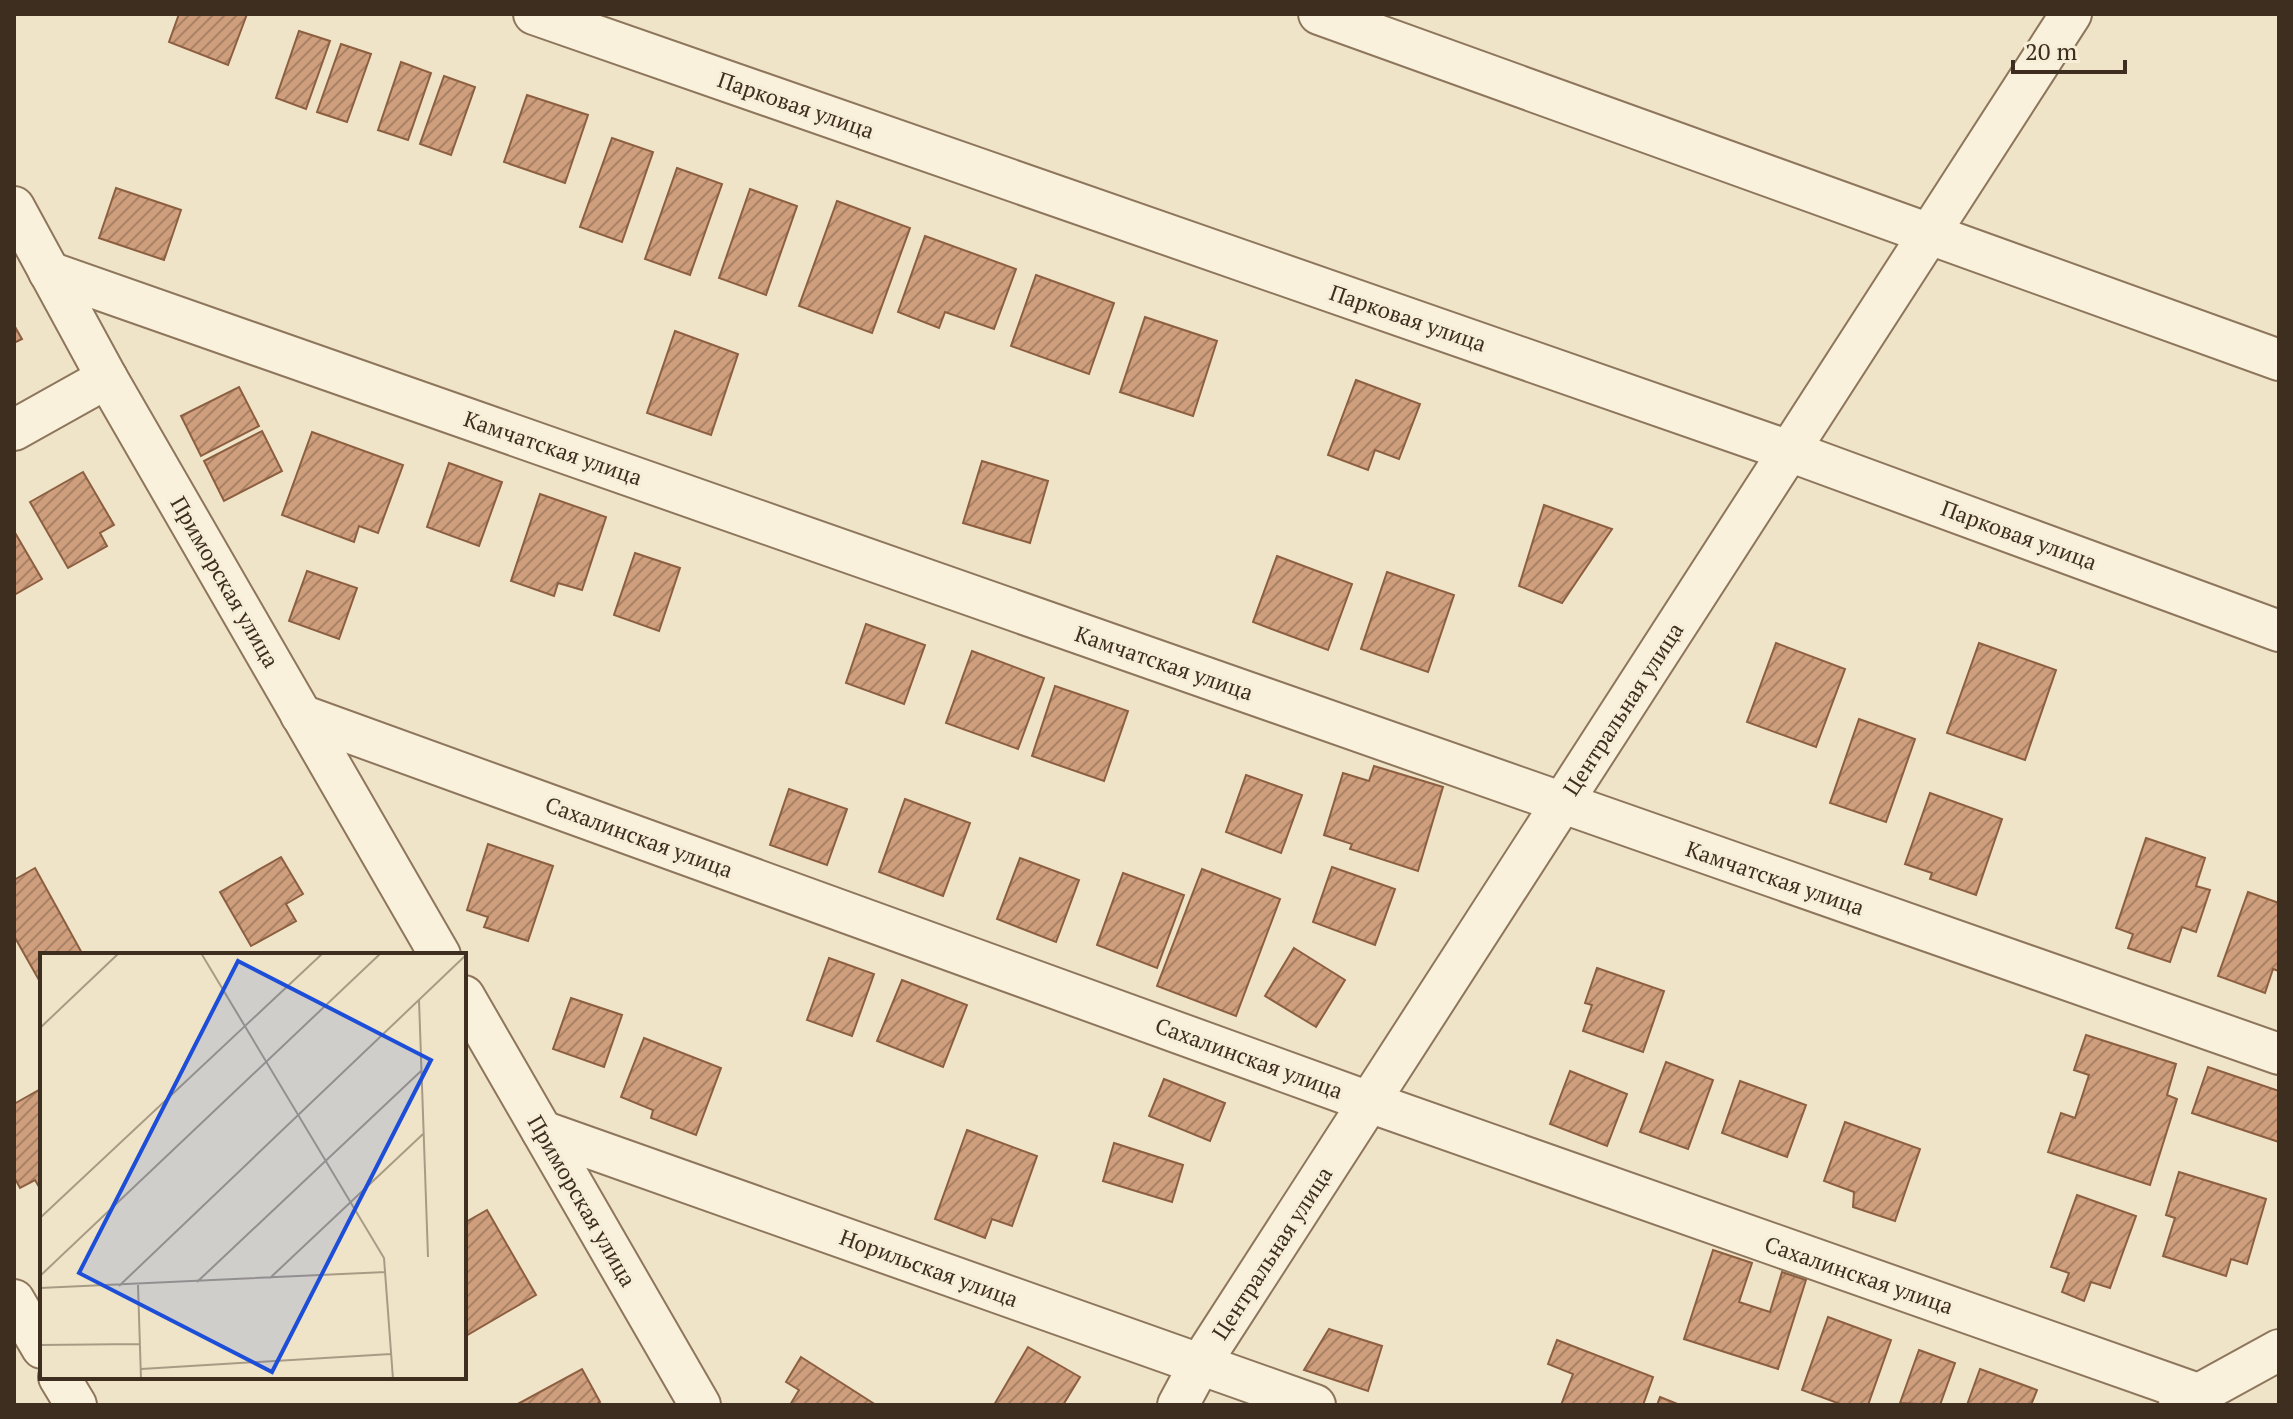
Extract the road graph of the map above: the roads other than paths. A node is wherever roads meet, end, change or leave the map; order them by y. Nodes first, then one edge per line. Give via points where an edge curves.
1 (534, 14) edge
2 (1319, 14) edge
3 (2071, 14) edge
4 (14, 207) edge
5 (1928, 235) junction
6 (49, 272) junction
7 (2279, 360) edge
8 (107, 378) junction
9 (14, 430) edge
10 (1789, 451) junction
11 (2279, 631) edge
12 (301, 715) junction
13 (1562, 803) junction
14 (439, 953) edge
15 (466, 999) edge
16 (2279, 1054) edge
17 (1369, 1102) junction
18 (542, 1131) junction
19 (14, 1300) edge
20 (40, 1345) edge
21 (2279, 1350) edge
22 (1200, 1364) junction
23 (60, 1379) edge
24 (2188, 1400) edge
25 (76, 1405) edge
26 (700, 1405) edge
27 (1178, 1405) edge
28 (1315, 1405) edge

1 - 10 street, Парковая улица
2 - 5 street
3 - 5 street, Центральная улица
4 - 6 street, Приморская улица
5 - 7 street
5 - 10 street, Центральная улица
6 - 8 street, Приморская улица
6 - 13 street, Камчатская улица
8 - 9 street
8 - 12 street, Приморская улица
10 - 11 street, Парковая улица
10 - 13 street, Центральная улица
12 - 14 street, Приморская улица
12 - 17 street, Сахалинская улица
13 - 16 street, Камчатская улица
13 - 17 street, Центральная улица
15 - 18 street, Приморская улица
17 - 22 street, Центральная улица
17 - 24 street, Сахалинская улица
18 - 22 street, Норильская улица
18 - 26 street, Приморская улица
19 - 20 street
21 - 24 street
22 - 27 street, Центральная улица
22 - 28 street, Норильская улица
23 - 25 street

